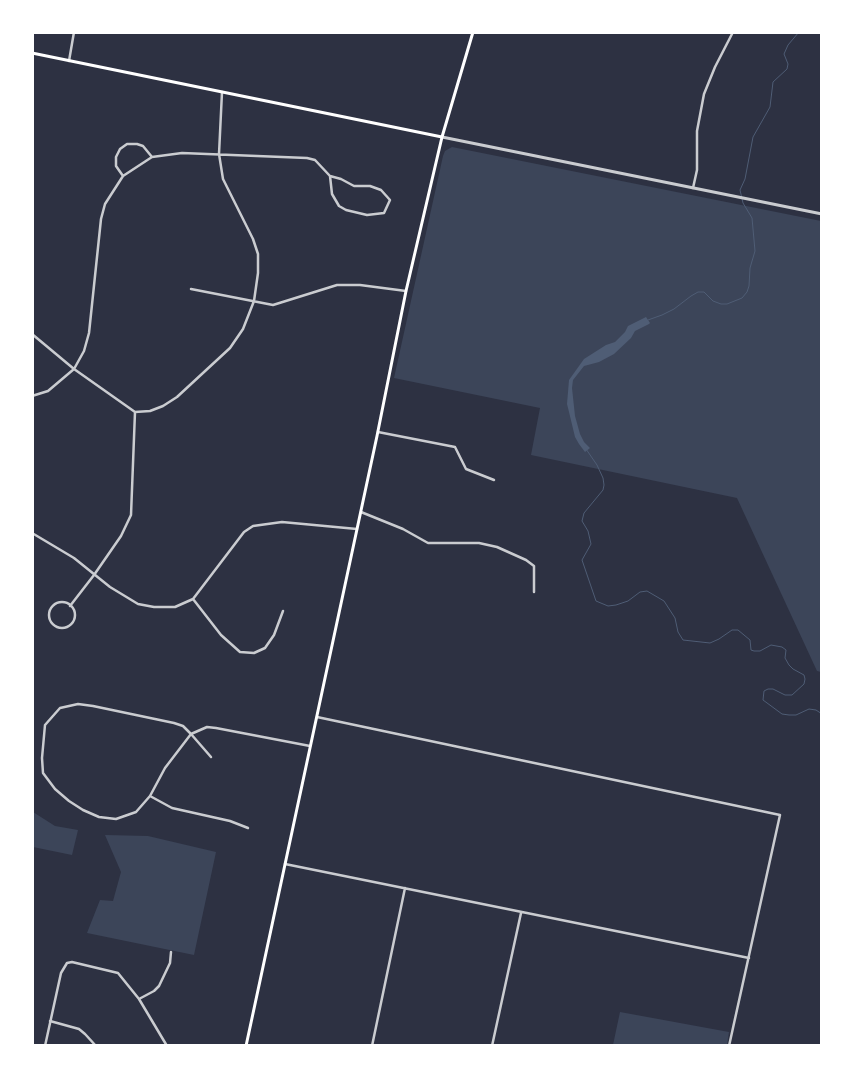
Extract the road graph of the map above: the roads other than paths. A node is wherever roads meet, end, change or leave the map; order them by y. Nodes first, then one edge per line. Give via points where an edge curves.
1 (74, 32) edge
2 (473, 32) edge
3 (733, 32) edge
4 (32, 53) edge
5 (69, 61) junction
6 (222, 92) junction
7 (442, 137) junction
8 (219, 154) junction
9 (152, 157) junction
10 (123, 176) junction
11 (330, 176) junction
12 (693, 188) junction
13 (822, 214) edge
14 (191, 289) dead end
15 (406, 291) junction
16 (254, 301) junction
17 (32, 334) edge
18 (74, 369) junction
19 (32, 396) edge
20 (135, 412) junction
21 (378, 432) junction
22 (494, 480) dead end
23 (361, 512) junction
24 (357, 529) junction
25 (32, 533) edge
26 (94, 575) junction
27 (534, 592) dead end
28 (194, 599) junction
29 (70, 606) junction
30 (283, 611) dead end
31 (316, 717) junction
32 (192, 734) junction
33 (310, 746) junction
34 (211, 757) dead end
35 (150, 796) junction
36 (248, 828) dead end
37 (285, 864) junction
38 (405, 888) junction
39 (521, 912) junction
40 (171, 952) dead end
41 (748, 958) junction
42 (139, 999) junction
43 (50, 1021) junction
44 (45, 1046) edge
45 (96, 1046) edge
46 (167, 1046) edge
47 (246, 1046) edge
48 (372, 1046) edge
49 (492, 1046) edge
50 (729, 1046) edge

1 - 5 street
2 - 7 main road
3 - 12 street via 704,94
4 - 5 main road
5 - 6 main road
6 - 7 main road
6 - 8 street
7 - 12 street
7 - 15 main road
8 - 9 street via 182,153
8 - 11 street via 307,158 314,160
8 - 16 street via 223,179 258,254
9 - 10 street
9 - 10 street via 143,146 127,144 116,157 116,166
10 - 18 street via 108,199 101,219 89,333
11 - 11 street via 332,194 339,206 367,215 384,213 390,200 381,190 354,186
12 - 13 street
14 - 16 street
15 - 16 street via 360,284 337,285 273,305
15 - 21 main road
16 - 20 street via 244,329 224,354 177,397 150,411
17 - 18 street
18 - 19 street via 48,391
18 - 20 street
20 - 26 street via 131,515 121,536
21 - 22 street via 455,447 466,469
21 - 23 main road
23 - 24 main road
23 - 27 street via 428,543 479,543 526,560 534,566
24 - 28 street via 282,522 253,526 244,532
24 - 31 main road
25 - 26 street via 74,558
26 - 28 street via 138,604 175,607
26 - 29 street
28 - 30 street via 221,635 240,652 254,653 265,648
29 - 29 street via 74,613 70,625 62,628 54,625 49,614 52,607 63,602
31 - 33 main road
31 - 41 street via 780,815
32 - 33 street via 207,727
32 - 34 street
32 - 35 street via 165,768
32 - 35 street via 174,723 78,704 60,708 46,726 43,773 55,789 82,810 116,819 136,812
33 - 37 main road
35 - 36 street via 172,808
37 - 38 street
37 - 47 main road
38 - 39 street
38 - 48 street
39 - 41 street
39 - 49 street
40 - 42 street via 170,963 159,986
41 - 50 street
42 - 43 street via 118,973 76,962 67,963 61,973
42 - 46 street
43 - 44 street
43 - 45 street via 79,1029

